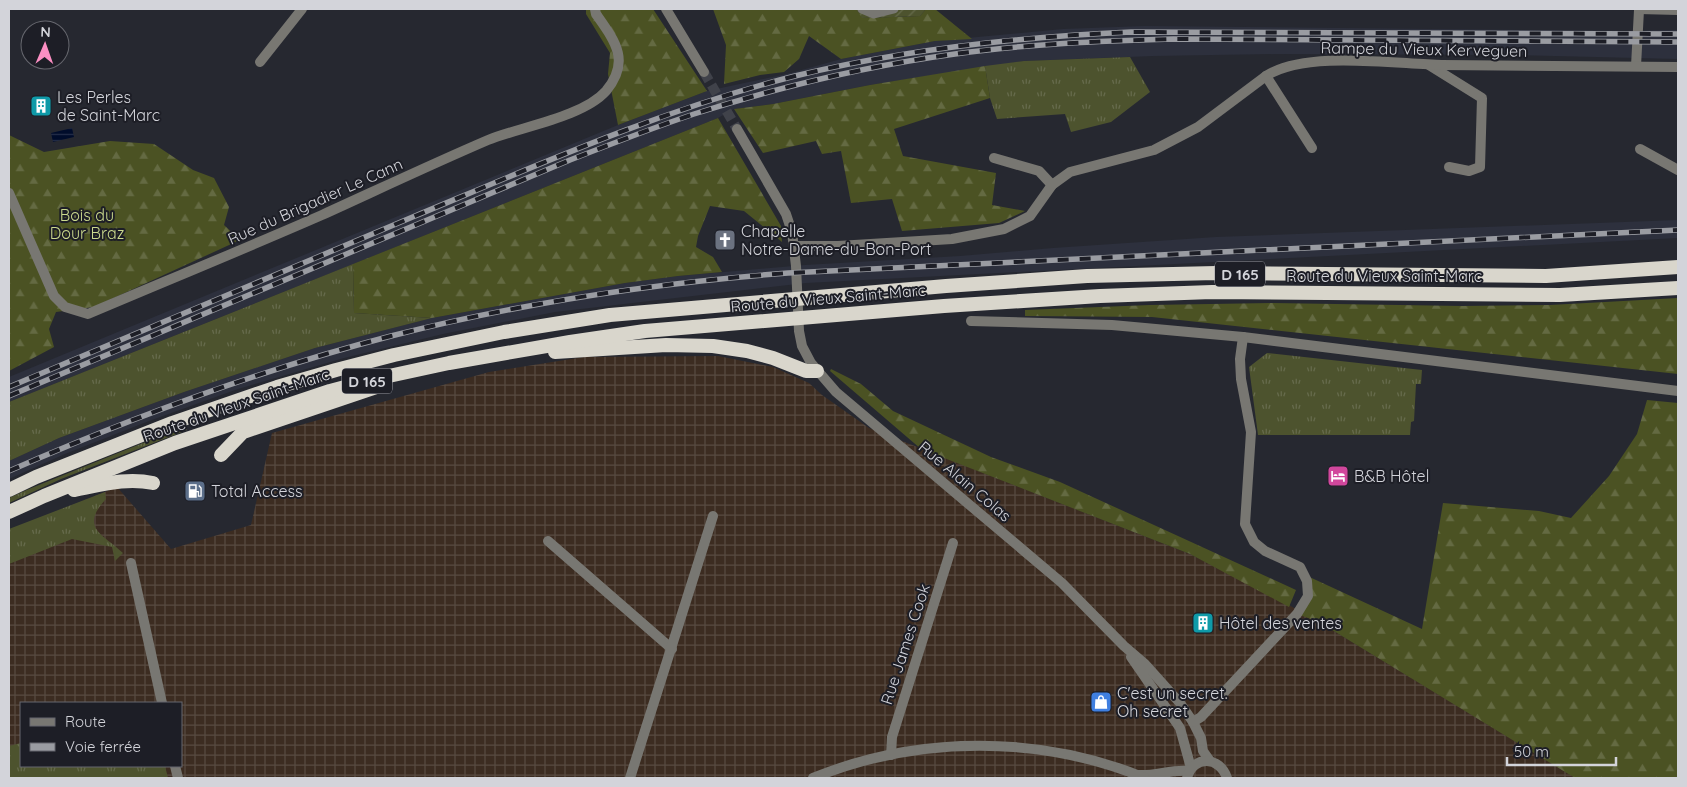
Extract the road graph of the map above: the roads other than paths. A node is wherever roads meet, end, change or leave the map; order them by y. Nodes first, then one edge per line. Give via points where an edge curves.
1 (298, 9) edge
2 (595, 9) edge
3 (666, 9) edge
4 (862, 9) edge
5 (894, 9) edge
6 (1639, 9) edge
7 (1678, 10) edge
8 (260, 62) dead end
9 (1428, 64) junction
10 (1636, 66) junction
11 (1678, 67) edge
12 (704, 72) tunnel mouth
13 (1266, 76) junction
14 (738, 128) tunnel mouth
15 (1312, 148) dead end
16 (1640, 150) dead end
17 (994, 158) dead end
18 (1449, 167) dead end
19 (1678, 170) edge
20 (1052, 185) junction
21 (9, 194) edge
22 (794, 246) junction
23 (1678, 267) edge
24 (1678, 288) edge
25 (971, 321) dead end
26 (1243, 337) junction
27 (449, 363) junction
28 (817, 371) junction
29 (1678, 391) edge
30 (221, 455) dead end
31 (153, 483) dead end
32 (9, 490) edge
33 (44, 496) junction
34 (9, 512) edge
35 (713, 516) dead end
36 (548, 540) dead end
37 (953, 543) dead end
38 (131, 563) dead end
39 (1124, 646) junction
40 (672, 649) junction
41 (162, 702) edge
42 (1193, 722) junction
43 (891, 755) junction
44 (1210, 761) junction
45 (1189, 772) edge
46 (1141, 777) edge
47 (630, 778) edge
48 (813, 778) edge
49 (1227, 778) edge

1 - 8 street
2 - 21 street, Rue du Brigadier Le Cann via 616,43 620,62 605,92 579,110 490,140 88,314 65,307 54,296
3 - 12 street
4 - 5 street via 874,14
6 - 7 street
6 - 10 street
9 - 10 street, Rampe du Vieux Kerveguen
9 - 13 street, Rampe du Vieux Kerveguen via 1347,60 1288,66
9 - 18 street via 1482,98 1480,166 1469,171
10 - 11 street, Rampe du Vieux Kerveguen
13 - 15 street
13 - 20 street, Rampe du Vieux Kerveguen via 1198,127 1154,150 1070,172
14 - 22 street, Rue Alain Colas via 786,214
16 - 19 street
17 - 20 street via 1039,171
20 - 22 street, Rampe du Vieux Kerveguen via 1030,216 1004,229 952,239
22 - 28 street, Rue Alain Colas via 799,331 808,360
23 - 32 highway, Route du Vieux Saint-Marc / D 165 via 1546,276 1216,273 1087,276 610,315 504,332 394,355 277,387 172,423
24 - 27 highway, Route du Vieux Saint-Marc / D 165 via 1560,295 1212,292 1100,296 646,331
25 - 26 street via 1112,325
26 - 29 street
26 - 42 street via 1240,358 1251,432 1245,524 1254,542 1264,551 1300,567 1307,581 1308,596 1297,614
27 - 28 highway via 590,350 713,346 747,351 806,371
27 - 30 highway via 243,432
27 - 33 highway, Route du Vieux Saint-Marc / D 165 via 330,391 175,443
28 - 39 street, Rue Alain Colas via 836,392 1062,583
31 - 33 highway via 124,480
33 - 34 highway, Route du Vieux Saint-Marc / D 165
35 - 40 street
36 - 40 street
37 - 43 street, Rue James Cook via 892,737
38 - 41 street
39 - 42 street, Rue Alain Colas via 1146,664
39 - 45 street, Rue Alain Colas via 1180,728
40 - 47 street
42 - 44 street, Rue Alain Colas
43 - 46 street via 953,747 1019,748 1084,758
43 - 48 street
44 - 45 street via 1203,761
44 - 49 street via 1221,767
45 - 46 street via 1174,770

